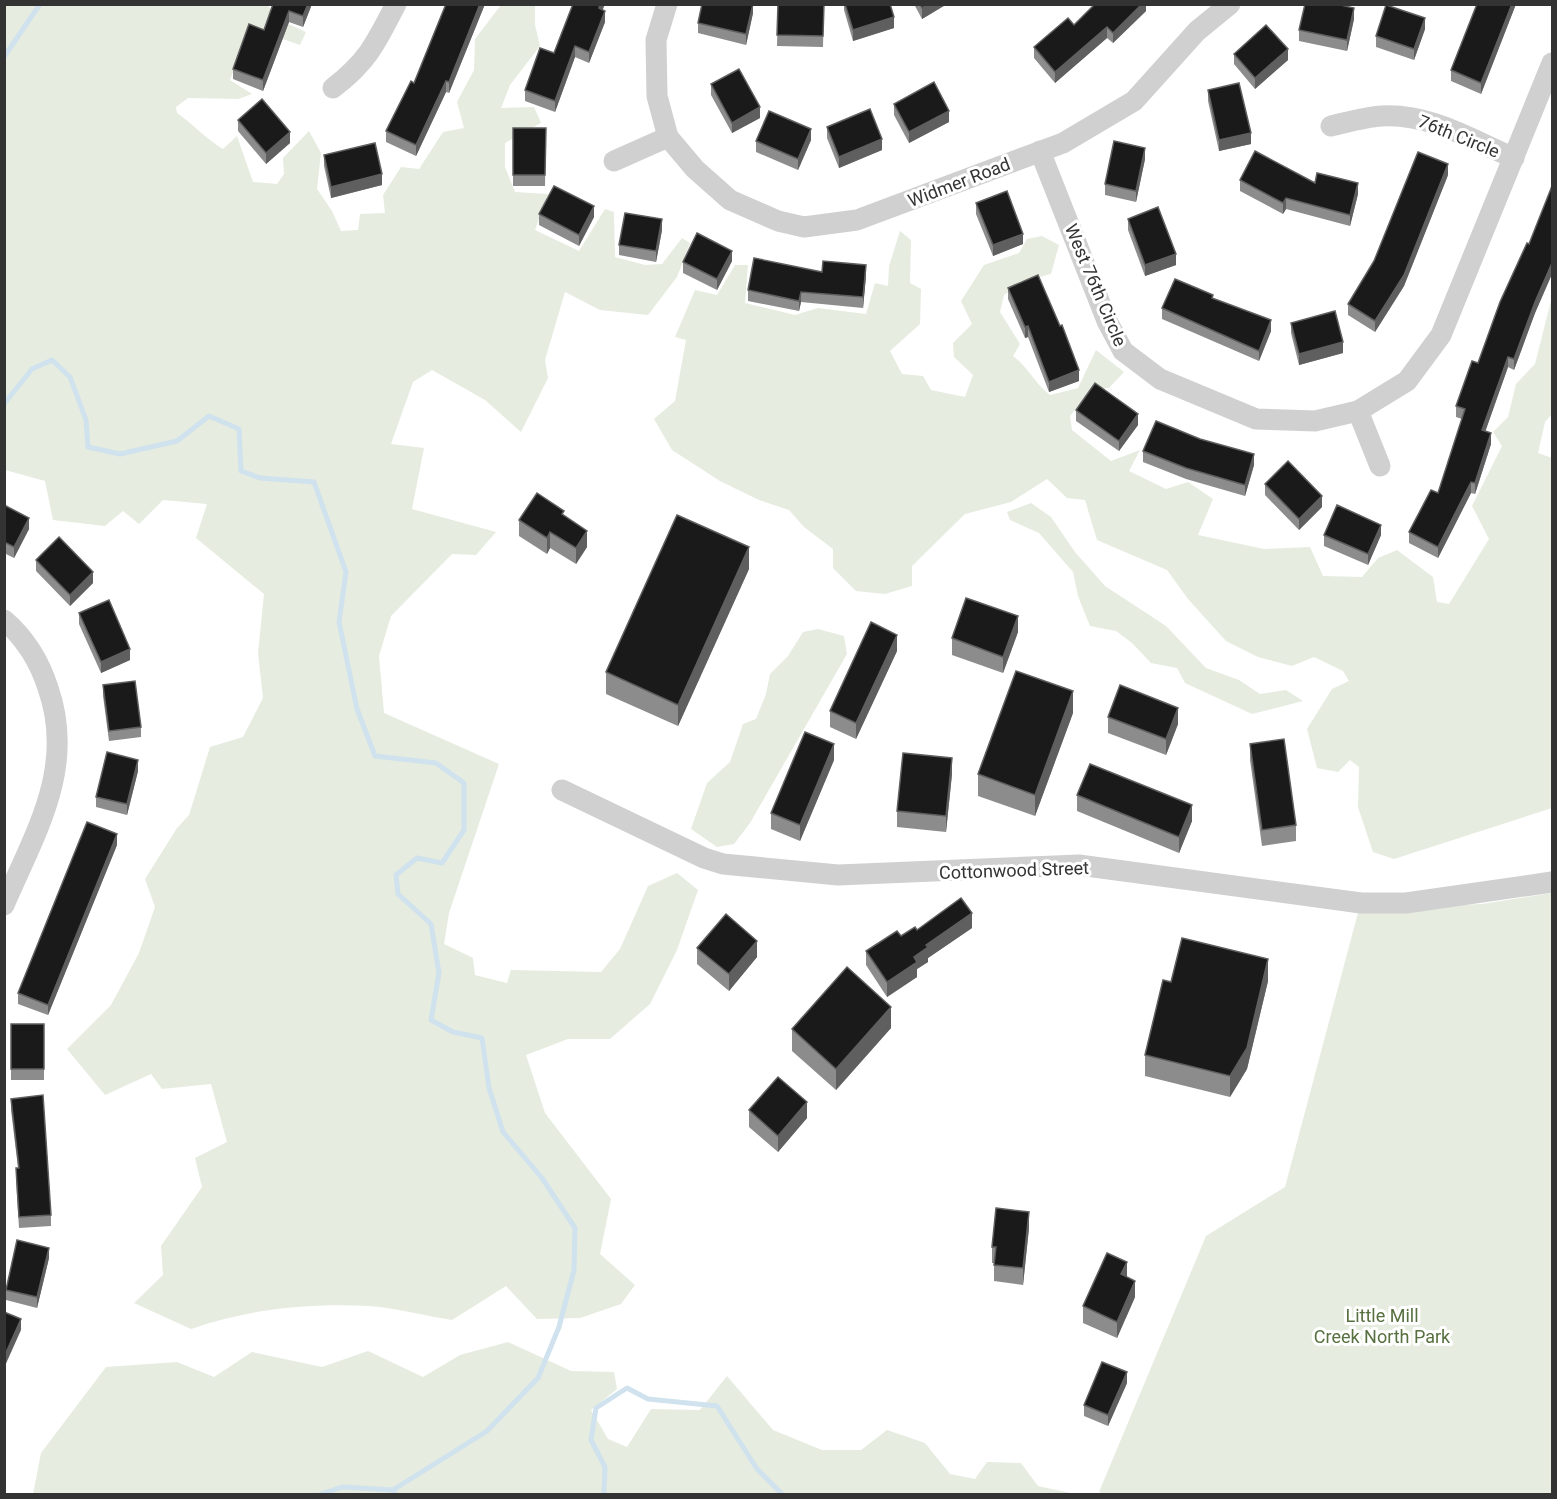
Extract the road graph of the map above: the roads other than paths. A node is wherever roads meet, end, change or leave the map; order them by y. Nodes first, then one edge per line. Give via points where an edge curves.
1 (396, 4) edge
2 (667, 4) edge
3 (1230, 4) edge
4 (1552, 63) edge
5 (333, 88) dead end
6 (1331, 126) dead end
7 (668, 137) junction
8 (1040, 151) junction
9 (1514, 158) junction
10 (614, 161) dead end
11 (1359, 411) junction
12 (1380, 466) dead end
13 (4, 620) edge
14 (562, 790) dead end
15 (1552, 882) edge
16 (4, 905) edge

1 - 5 street via 359,68
2 - 7 street, Widmer Road via 656,40 657,96
3 - 8 street, Widmer Road via 1197,31 1134,101 1063,143
4 - 9 street, West 76th Circle
6 - 9 street, 76th Circle via 1380,116 1407,116 1430,121
7 - 8 street, Widmer Road via 695,169 730,200 778,221 804,227 857,220
7 - 10 street
8 - 11 street, West 76th Circle via 1107,321 1123,351 1160,379 1256,419 1315,421
9 - 11 street, West 76th Circle via 1441,335 1407,381
11 - 12 street
13 - 16 street via 42,670 57,712 59,754 49,799
14 - 15 street, Cottonwood Street via 704,858 747,867 838,874 1079,866 1361,903 1406,903

